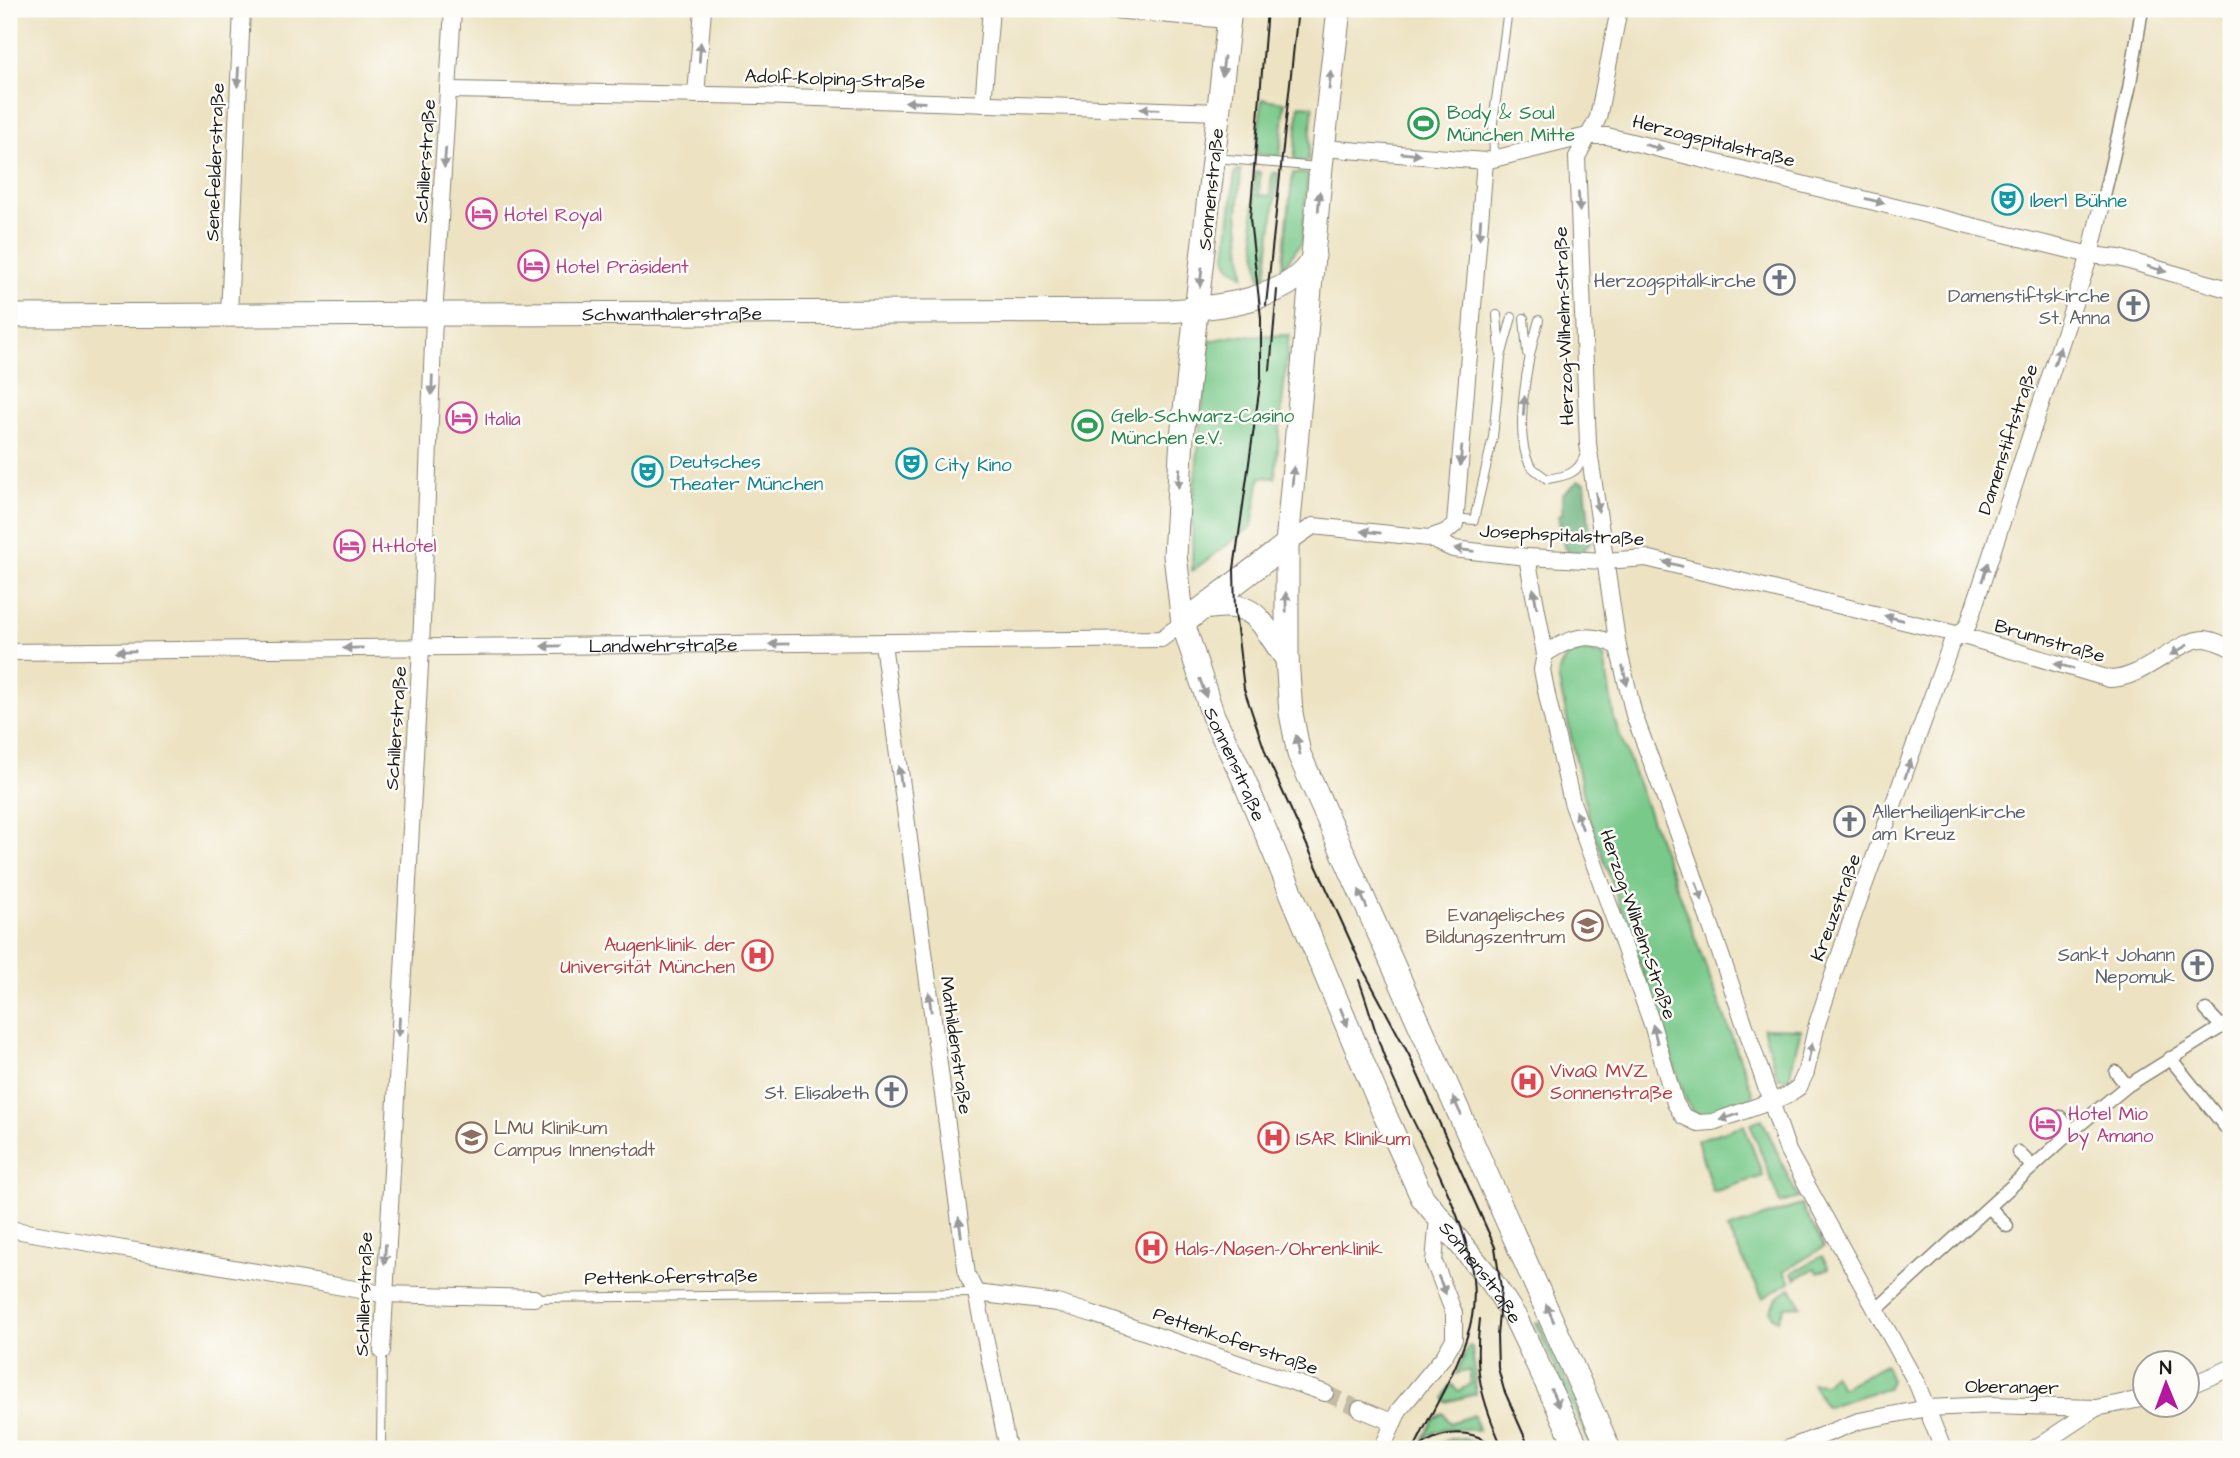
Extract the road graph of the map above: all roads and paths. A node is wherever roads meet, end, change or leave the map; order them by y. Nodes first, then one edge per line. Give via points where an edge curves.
1 (242, 9) edge
2 (453, 9) edge
3 (703, 9) edge
4 (991, 9) edge
5 (1102, 9) edge
6 (1339, 9) edge
7 (1508, 9) edge
8 (1619, 9) edge
9 (2142, 9) edge
10 (1229, 15) edge
11 (450, 90) junction
12 (696, 95) junction
13 (983, 104) junction
14 (1219, 112) junction
15 (1587, 136) junction
16 (1214, 158) junction
17 (1322, 158) junction
18 (1490, 160) junction
19 (2102, 204) joint
20 (1315, 253) junction
21 (2090, 255) junction
22 (2231, 290) edge
23 (1198, 309) junction
24 (1497, 315) dead end
25 (9, 316) edge
26 (229, 316) junction
27 (434, 317) junction
28 (1512, 317) dead end
29 (1524, 318) dead end
30 (1539, 320) dead end
31 (1501, 358) junction
32 (1527, 359) junction
33 (1588, 444) junction
34 (1455, 518) junction
35 (1429, 538) junction
36 (1287, 544) junction
37 (1527, 557) junction
38 (1605, 561) junction
39 (1202, 608) junction
40 (1183, 623) junction
41 (1960, 635) junction
42 (883, 643) junction
43 (421, 647) junction
44 (1618, 647) junction
45 (2231, 649) edge
46 (9, 652) edge
47 (1545, 654) junction
48 (1287, 659) junction
49 (2206, 1010) dead end
50 (2226, 1024) edge
51 (2169, 1058) junction
52 (2116, 1072) dead end
53 (2127, 1086) junction
54 (1770, 1103) junction
55 (2060, 1117) dead end
56 (2073, 1131) junction
57 (2231, 1135) edge
58 (2018, 1152) dead end
59 (2033, 1167) junction
60 (1990, 1208) junction
61 (1438, 1218) junction
62 (2007, 1226) dead end
63 (9, 1229) edge
64 (975, 1293) junction
65 (383, 1294) junction
66 (534, 1298) joint
67 (1875, 1311) junction
68 (382, 1351) joint
69 (2231, 1368) edge
70 (2202, 1380) edge
71 (1325, 1393) tunnel mouth
72 (2132, 1401) edge
73 (1928, 1408) junction
74 (2096, 1408) junction
75 (1360, 1409) tunnel mouth
76 (1392, 1422) junction
77 (1790, 1448) edge
78 (382, 1449) edge
79 (1008, 1449) edge
80 (1382, 1449) edge
81 (1578, 1449) edge
82 (1609, 1449) edge
83 (1943, 1449) edge
84 (2034, 1449) edge

1 -> 26 street, Senefelderstraße
2 - 11 street, Schillerstraße
12 -> 3 street
4 - 13 street
5 - 10 street
17 -> 6 main road, Sonnenstraße
7 - 18 lane
8 - 15 street, Herzog-Wilhelm-Straße via 1598,118
9 - 19 street
10 -> 14 main road, Sonnenstraße
11 - 12 street, Adolf-Kolping-Straße
11 -> 27 street, Schillerstraße
13 -> 12 street, Adolf-Kolping-Straße
14 -> 13 street, Adolf-Kolping-Straße
14 - 16 main road, Sonnenstraße
15 - 18 street, Herzogspitalstraße
15 -> 21 street, Herzogspitalstraße via 1608,136
15 -> 33 street, Herzog-Wilhelm-Straße via 1577,157
16 - 17 lane
16 -> 23 main road, Sonnenstraße
17 -> 18 street, Herzogspitalstraße
20 -> 17 main road, Sonnenstraße
18 -> 34 street
19 - 21 street, Damenstiftstraße
20 - 23 main road, Schwanthalerstraße via 1303,274 1277,290
36 -> 20 main road, Sonnenstraße
21 -> 22 street, Herzogspitalstraße via 2119,258
41 -> 21 street, Damenstiftstraße via 1968,625
23 - 27 main road, Schwanthalerstraße
23 -> 40 main road, Sonnenstraße via 1175,541
24 - 31 lane
25 - 26 main road, Schwanthalerstraße
26 - 27 main road, Schwanthalerstraße
27 -> 43 street, Schillerstraße
28 - 31 lane
29 - 32 lane
30 - 32 lane
31 - 34 lane via 1493,437 1474,520
33 -> 32 lane via 1583,463 1570,475 1547,479 1530,464 1522,428
33 -> 38 street, Herzog-Wilhelm-Straße
34 - 35 street via 1449,531
35 -> 36 street, Josephspitalstraße via 1313,526
37 -> 35 street, Josephspitalstraße via 1453,549
36 - 39 main road, Landwehrstraße
48 -> 36 main road, Sonnenstraße
37 - 38 street, Josephspitalstraße
47 -> 37 street, Herzog-Wilhelm-Straße
41 -> 38 street, Josephspitalstraße via 1646,558
38 - 44 street, Herzog-Wilhelm-Straße
39 - 40 main road, Landwehrstraße
39 - 48 main road via 1244,607
40 - 42 street, Landwehrstraße via 1161,639
40 -> 61 main road, Sonnenstraße via 1213,716 1383,1111 1422,1197
45 -> 41 street, Brunnstraße via 2215,641 2194,641 2119,679
54 -> 41 street, Kreuzstraße via 1798,1087 1807,1072 1817,1024 1846,936 1951,644
42 -> 43 street, Landwehrstraße
64 -> 42 street, Mathildenstraße via 967,1275
43 -> 46 street, Landwehrstraße
43 -> 65 street, Schillerstraße
44 - 47 street via 1601,637 1580,636
44 -> 54 street, Herzog-Wilhelm-Straße via 1634,715 1690,864
54 -> 47 street, Herzog-Wilhelm-Straße via 1703,1124 1687,1119 1677,1108 1573,802 1542,670
82 -> 48 main road, Sonnenstraße via 1299,754
49 - 50 street
50 - 51 street
51 - 53 street
51 - 57 street
52 - 53 street
53 - 56 street
54 - 67 street, Herzog-Wilhelm-Straße via 1788,1151
55 - 56 street
56 - 59 street
58 - 59 street
59 - 60 street
60 - 62 street
60 - 67 street
61 -> 76 street via 1434,1262 1454,1313 1454,1339
61 -> 81 main road, Sonnenstraße via 1515,1317
63 - 65 street, Pettenkoferstraße
64 - 66 lane, Pettenkoferstraße
64 - 71 street, Pettenkoferstraße via 1057,1303
64 - 79 street, Mathildenstraße
65 - 66 street, Pettenkoferstraße
65 - 68 street, Schillerstraße
67 - 73 street, Herzog-Wilhelm-Straße
68 - 78 lane, Schillerstraße
69 - 70 street
72 - 74 street, Oberanger
73 - 74 street, Oberanger
73 - 77 street, Oberanger via 1858,1421
73 - 83 street, Herzog-Wilhelm-Straße
74 - 84 street, Oberanger
75 - 76 street
76 - 80 street

